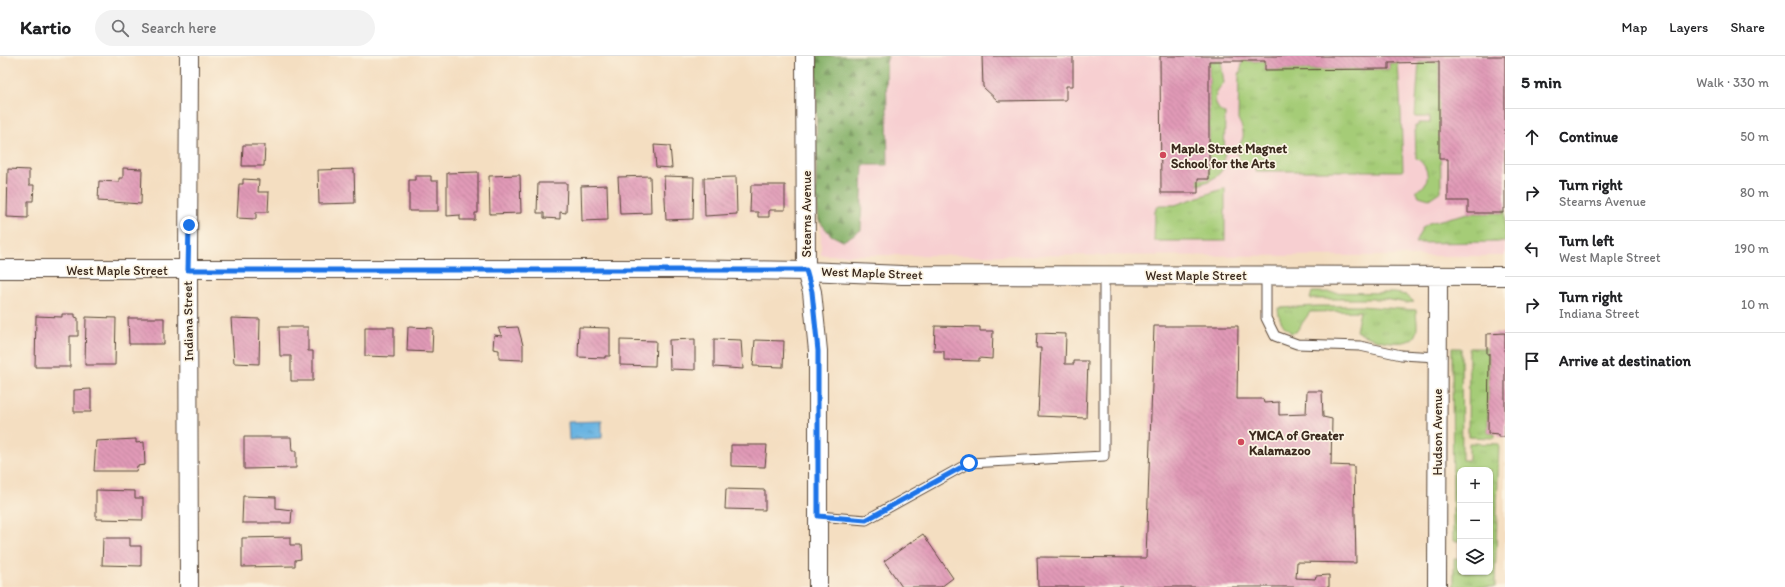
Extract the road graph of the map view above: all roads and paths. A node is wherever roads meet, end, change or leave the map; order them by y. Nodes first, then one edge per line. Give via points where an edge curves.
1 (189, 56) edge
2 (805, 56) edge
3 (0, 269) edge
4 (188, 270) junction
5 (806, 270) junction
6 (1104, 274) junction
7 (1266, 275) junction
8 (1438, 276) junction
9 (1505, 276) edge
10 (1437, 357) junction
11 (818, 516) junction
12 (189, 587) edge
13 (818, 587) edge
14 (1437, 587) edge

1 - 4 street, Indiana Street
2 - 5 street, Stearns Avenue
3 - 4 street, West Maple Street
4 - 5 street, West Maple Street
4 - 12 street, Indiana Street
5 - 6 street, West Maple Street via 902,274
5 - 11 street, Stearns Avenue via 812,292 818,351
6 - 7 street, West Maple Street
6 - 11 lane via 1104,456 969,463 866,520
7 - 8 street, West Maple Street
7 - 10 lane via 1266,318 1275,336 1297,344 1360,346 1401,355
8 - 9 street, West Maple Street
8 - 10 street, Hudson Avenue
10 - 14 street, Hudson Avenue
11 - 13 street, Stearns Avenue

